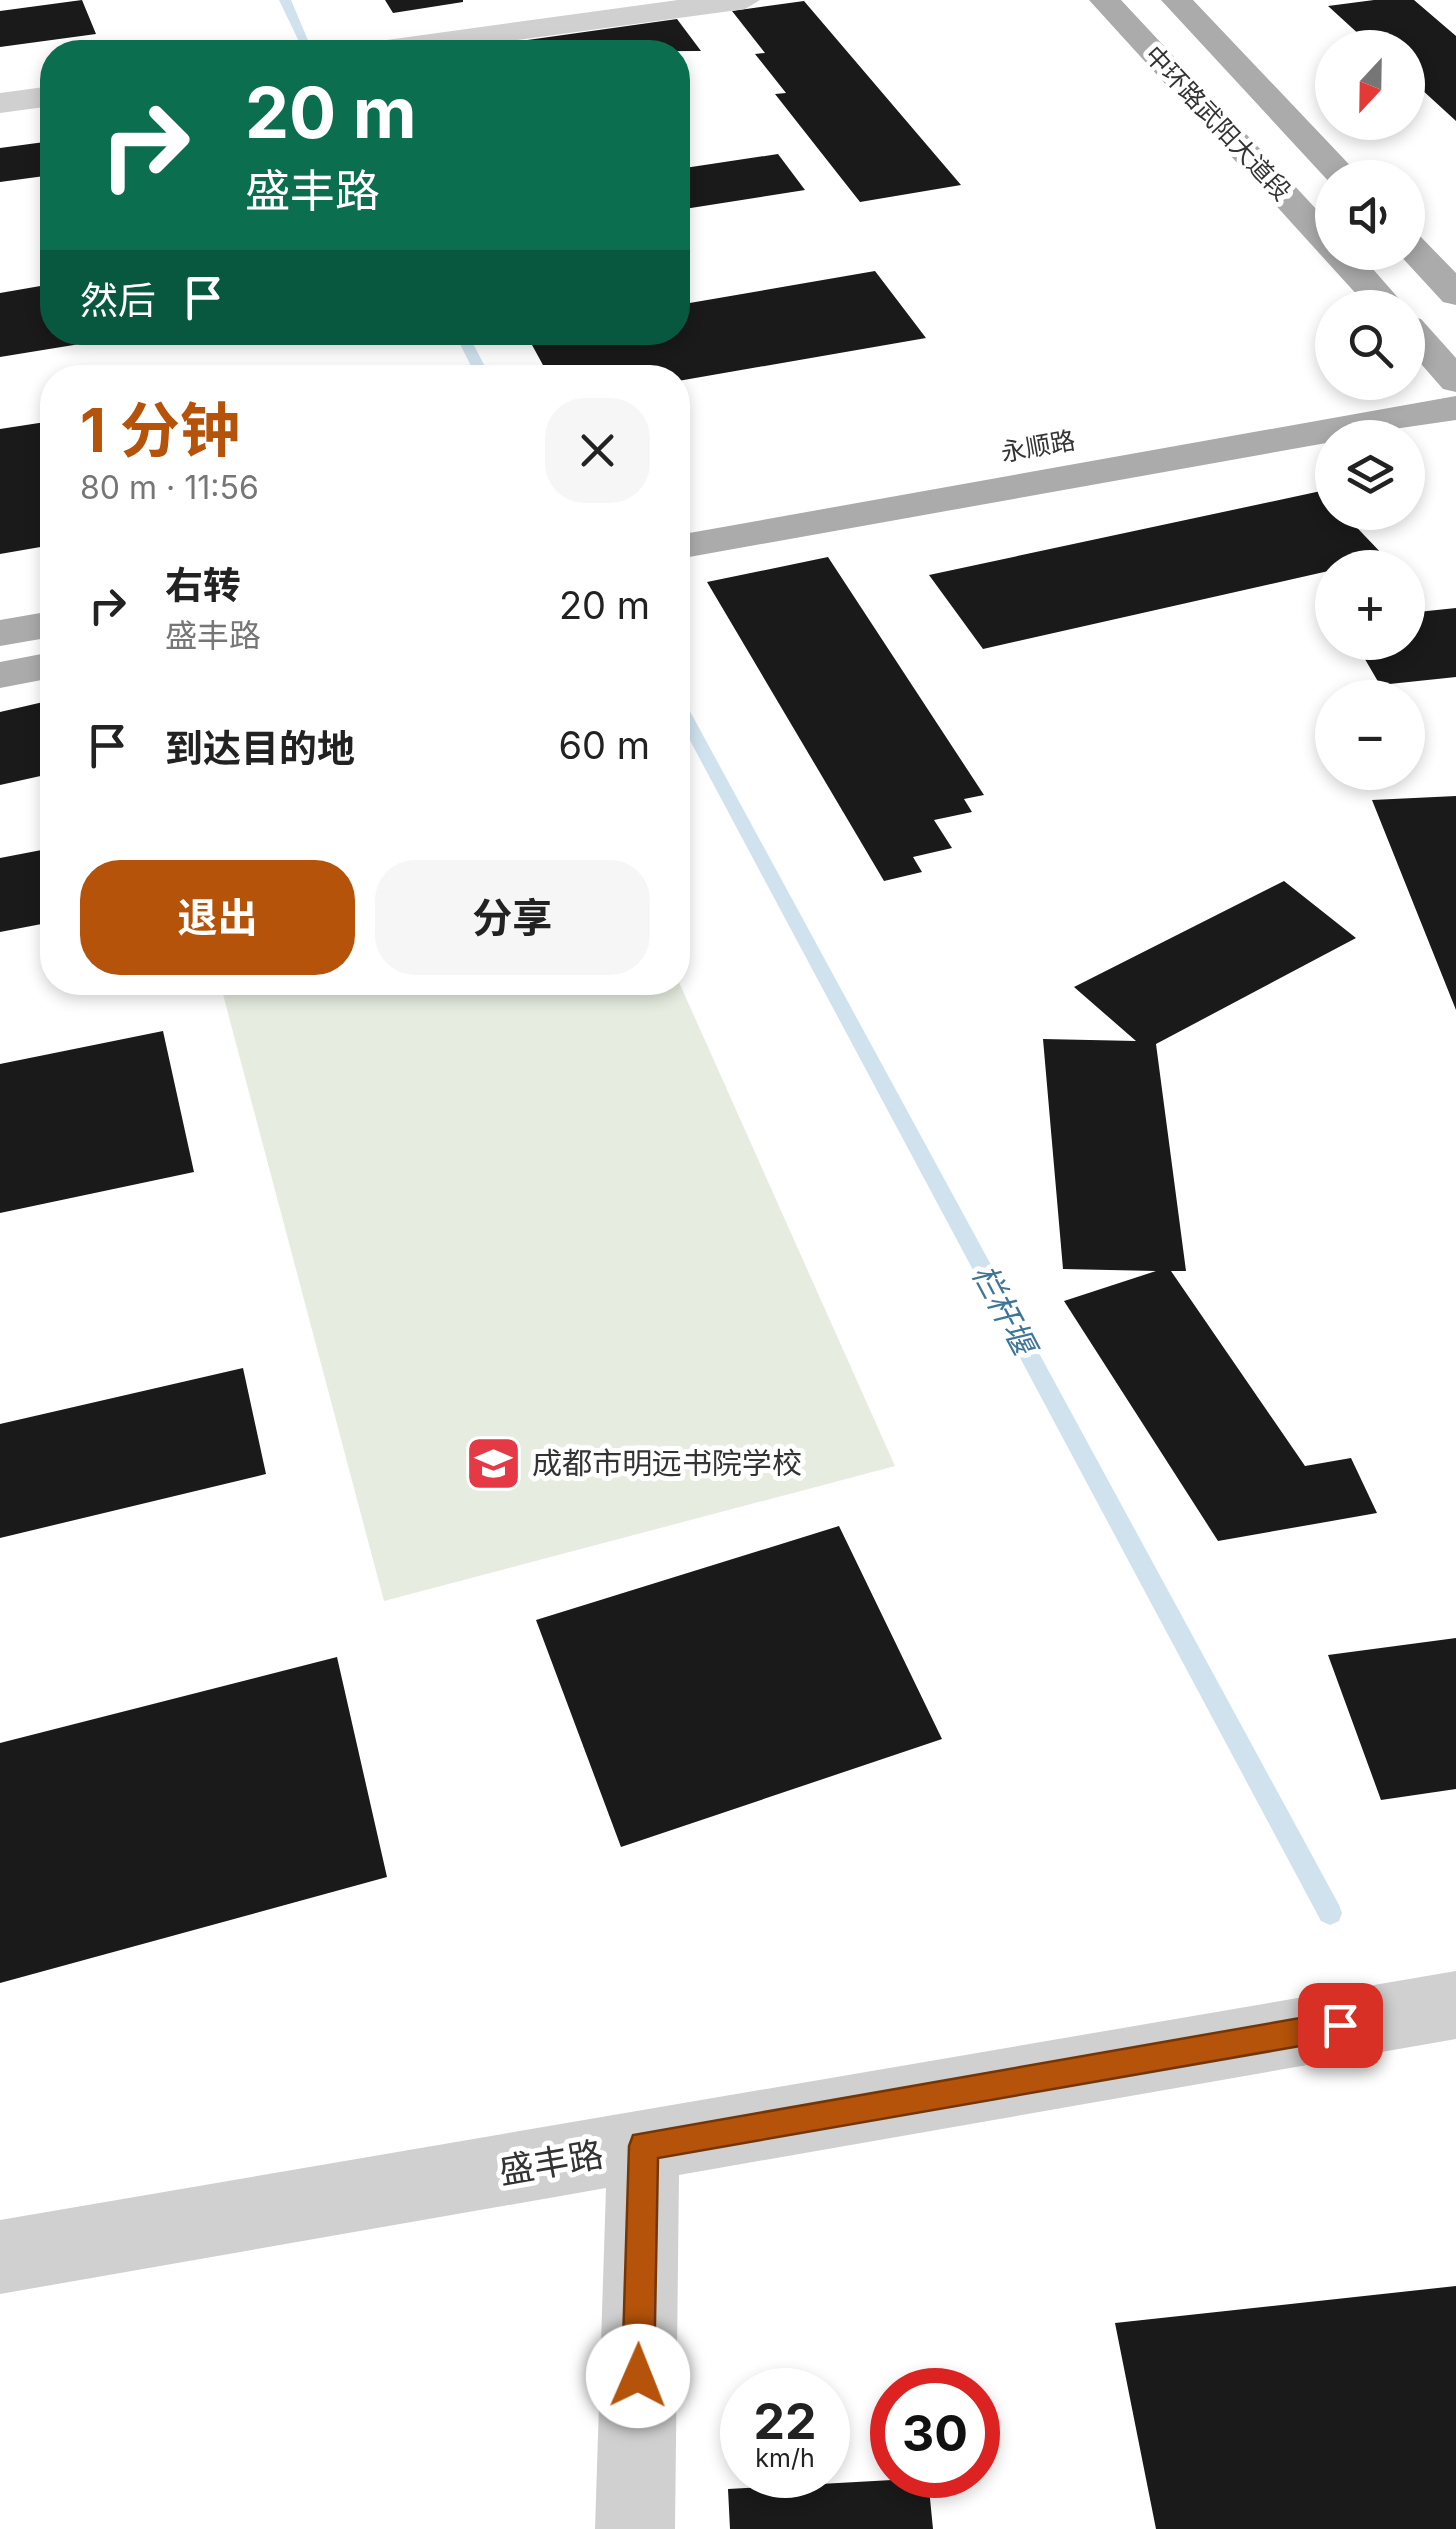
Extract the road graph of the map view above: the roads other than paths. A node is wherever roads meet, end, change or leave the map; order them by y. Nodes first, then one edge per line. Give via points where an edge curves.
1 (745, 0) edge
2 (1104, 0) edge
3 (1176, 0) edge
4 (453, 40) edge
5 (40, 98) edge
6 (0, 103) edge
7 (1328, 160) edge
8 (1315, 228) edge
9 (1425, 261) edge
10 (1354, 270) edge
11 (1373, 290) edge
12 (1456, 294) edge
13 (1425, 348) edge
14 (1425, 382) edge
15 (1455, 384) edge
16 (1315, 397) edge
17 (690, 508) edge
18 (690, 544) edge
19 (40, 626) edge
20 (0, 634) edge
21 (40, 667) edge
22 (0, 675) edge
23 (1456, 2005) edge
24 (644, 2146) junction
25 (0, 2257) edge
26 (635, 2529) edge

1 - 4 street
2 - 8 main road, 中环路武阳大道段
3 - 7 main road, 中环路武阳大道段
5 - 6 street
9 - 12 main road
10 - 11 main road
13 - 15 main road
14 - 15 main road
15 - 18 main road
16 - 17 main road, 永顺路
19 - 20 main road
21 - 22 main road
23 - 24 street, 盛丰路
24 - 25 street, 盛丰路
24 - 26 street

